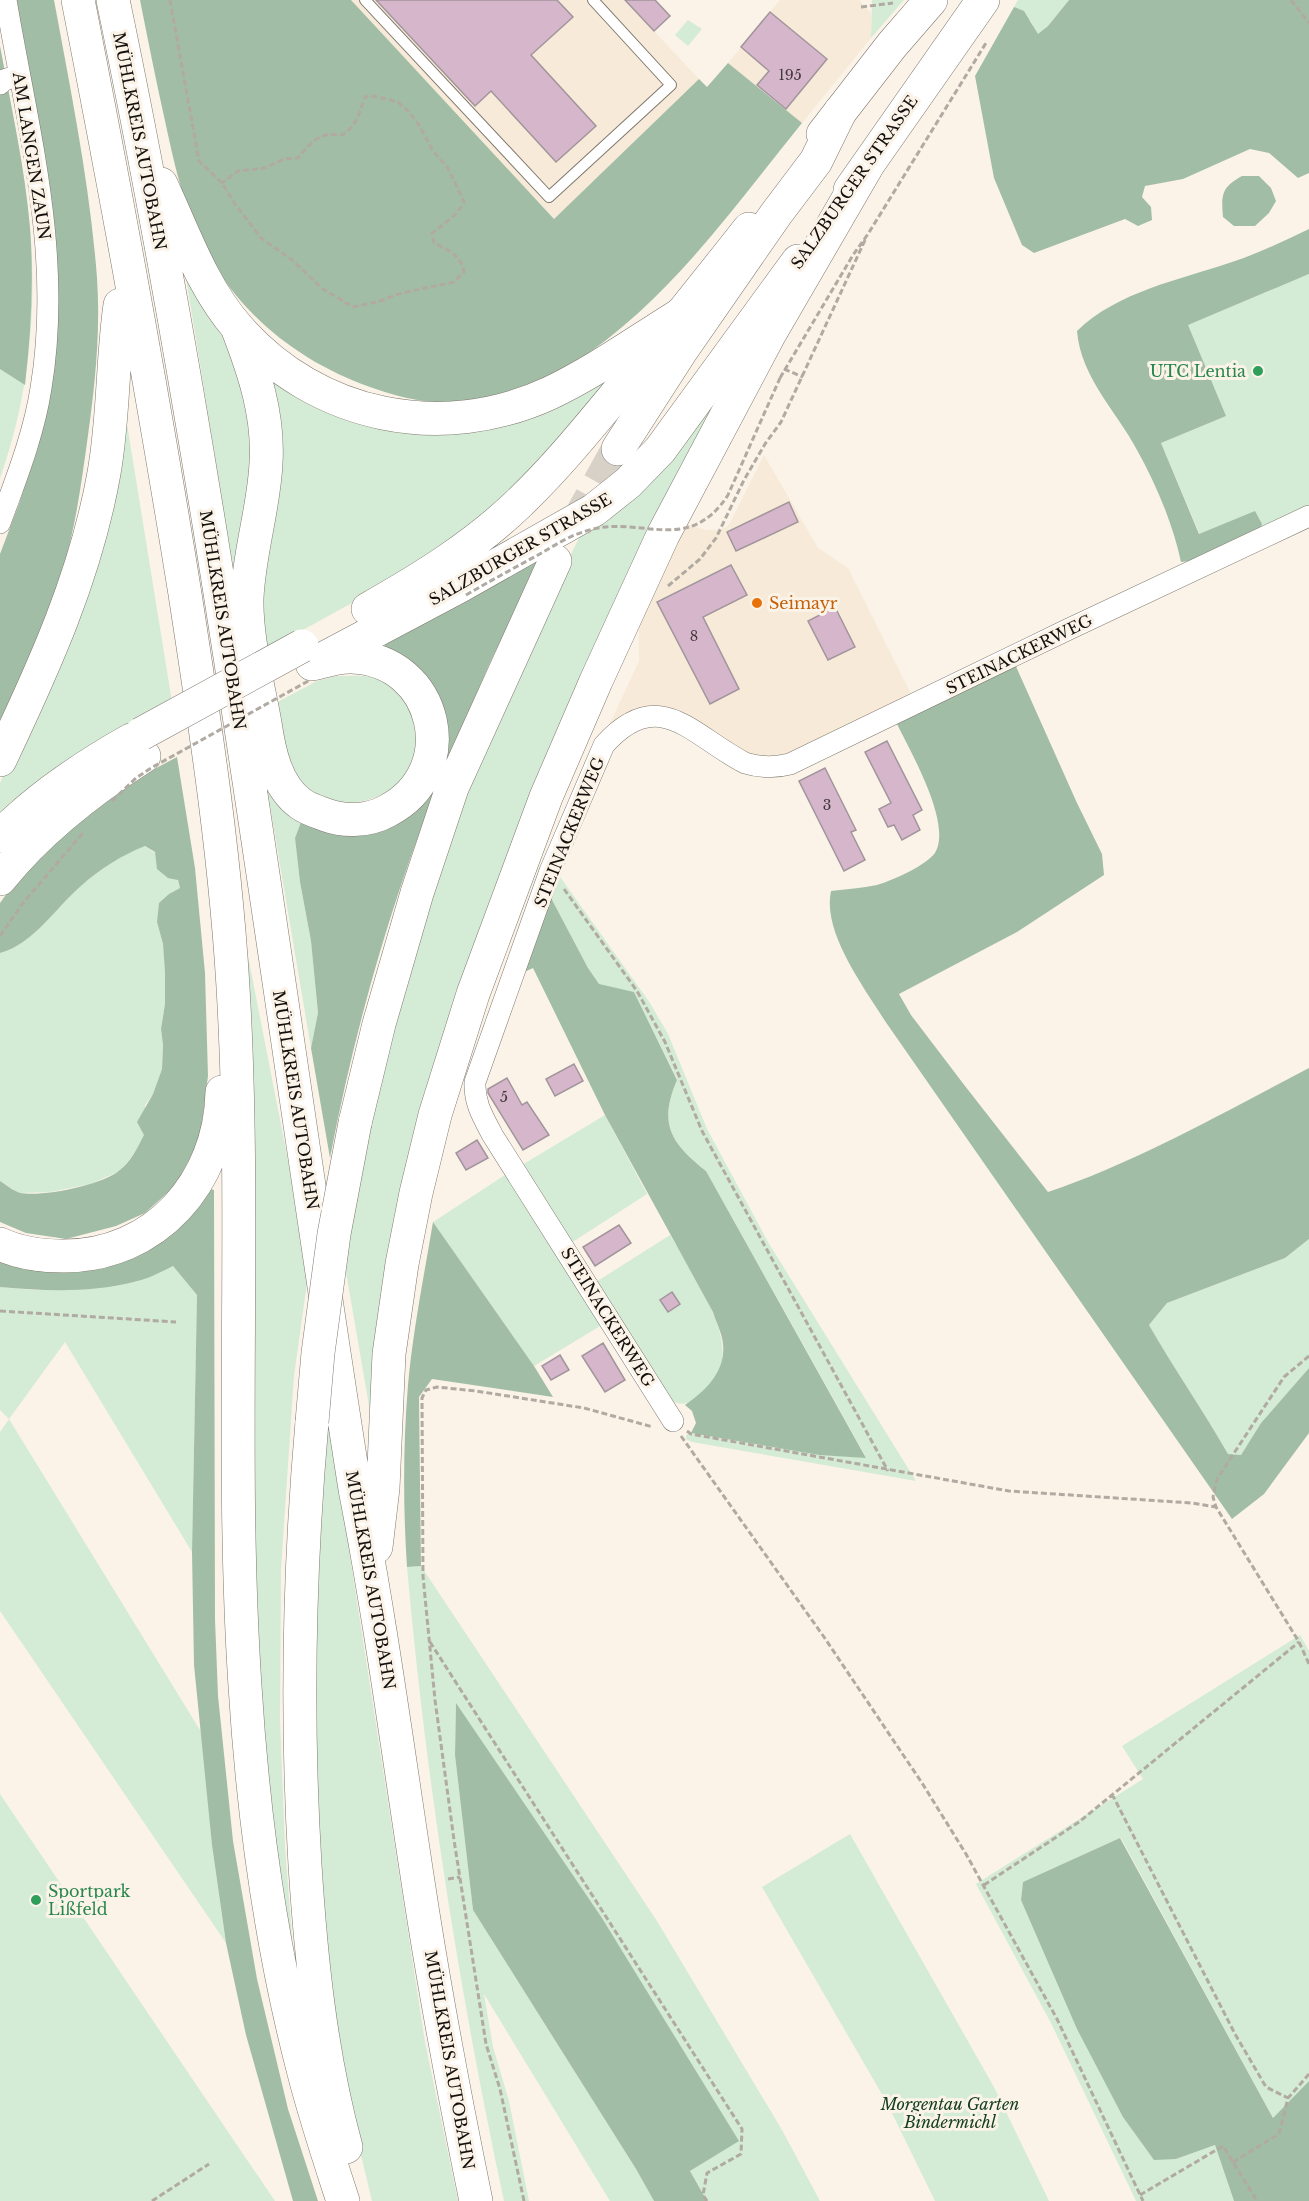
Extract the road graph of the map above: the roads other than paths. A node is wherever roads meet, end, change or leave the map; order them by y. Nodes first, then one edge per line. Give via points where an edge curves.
1 (6, 0) edge
2 (78, 0) edge
3 (113, 0) edge
4 (365, 0) edge
5 (593, 0) edge
6 (931, 0) edge
7 (983, 0) edge
8 (8, 80) edge
9 (840, 112) junction
10 (140, 139) junction
11 (110, 163) junction
12 (866, 168) junction
13 (120, 305) junction
14 (682, 313) junction
15 (237, 327) junction
16 (618, 449) tunnel mouth
17 (1309, 516) edge
18 (0, 523) edge
19 (555, 561) dead end
20 (307, 665) junction
21 (142, 745) junction
22 (0, 760) edge
23 (0, 836) edge
24 (0, 879) edge
25 (0, 1244) edge
26 (673, 1421) road end
27 (373, 1582) junction
28 (342, 2201) edge
29 (362, 2201) edge
30 (476, 2201) edge

1 - 8 street, AM LANGEN ZAUN
2 - 11 main road, MÜHLKREIS AUTOBAHN
3 - 10 main road, MÜHLKREIS AUTOBAHN
4 - 5 lane via 549,197 671,85
6 - 9 main road, SALZBURGER STRASSE
7 - 12 main road, SALZBURGER STRASSE
8 - 18 street, AM LANGEN ZAUN via 46,224 48,258 41,388 32,430
9 - 14 main road, SALZBURGER STRASSE
9 - 16 main road via 816,161 681,351
10 - 15 main road via 192,255
10 - 27 main road, MÜHLKREIS AUTOBAHN via 202,484 342,1409
11 - 13 main road via 107,229
11 - 28 main road, MÜHLKREIS AUTOBAHN via 204,713 227,912 238,1082 240,1586 244,1684 262,1862 303,2070
12 - 20 main road, SALZBURGER STRASSE via 674,432 628,483 594,510 550,536
12 - 27 main road via 769,336 663,535 546,797 473,994 435,1115 402,1264 389,1354 383,1488
13 - 22 main road via 104,471 83,561 55,640
13 - 25 main road via 195,763 218,997 222,1062 218,1123 201,1176 180,1205 151,1230 102,1252 76,1256 29,1253
14 - 15 main road via 549,393 476,416 440,419 365,410 330,397 264,355
14 - 20 main road, SALZBURGER STRASSE via 564,457 516,506
15 - 20 main road via 265,420 266,464 248,569 247,601 271,756 290,794 315,811 331,817 366,819 399,805 412,793 429,765 433,730 425,703 409,680 384,665 353,657
17 - 26 street, STEINACKERWEG via 790,764 759,767 745,763 668,717 634,720 604,745 550,871 474,1094 493,1136
19 - 29 main road, bridge via 452,788 417,893 355,1123 334,1234 318,1353 305,1503 299,1667 302,1816 318,2002 344,2139
20 - 21 main road, SALZBURGER STRASSE, bridge
21 - 23 main road, SALZBURGER STRASSE via 94,761 41,797
21 - 24 main road, SALZBURGER STRASSE via 51,826
27 - 30 main road, MÜHLKREIS AUTOBAHN via 424,1920

